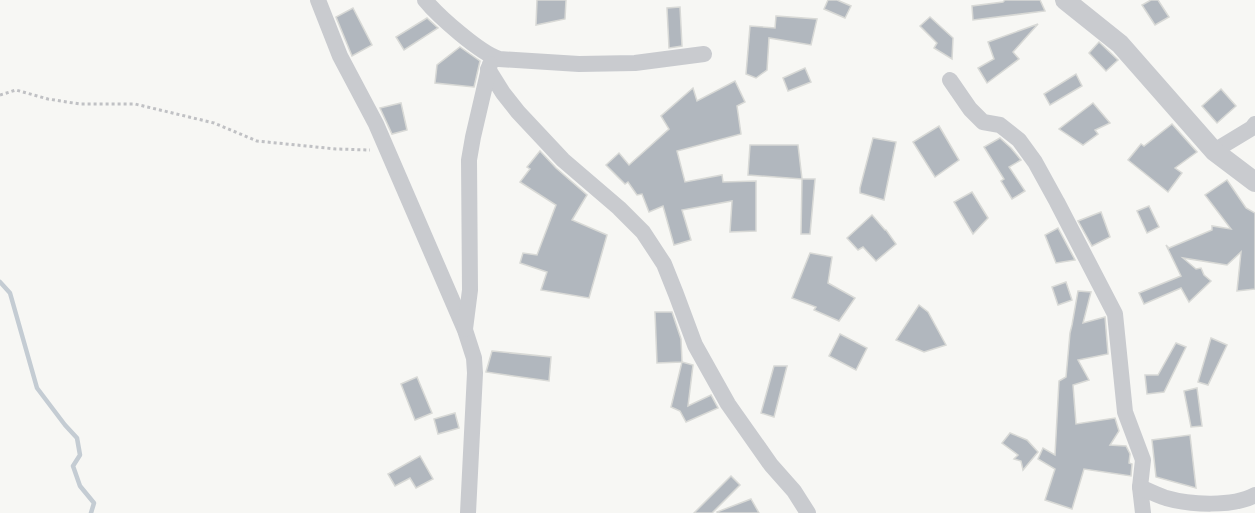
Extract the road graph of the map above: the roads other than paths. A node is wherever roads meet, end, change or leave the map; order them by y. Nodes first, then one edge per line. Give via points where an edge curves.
1 (318, 0) edge
2 (425, 0) edge
3 (1065, 0) edge
4 (704, 54) dead end
5 (491, 63) junction
6 (950, 80) dead end
7 (1255, 124) edge
8 (1214, 151) junction
9 (1255, 182) edge
10 (465, 330) junction
11 (1140, 487) junction
12 (1255, 495) edge
13 (468, 513) edge
14 (808, 513) edge
15 (1143, 513) edge

1 - 10 street
2 - 5 street
3 - 8 street via 1120,44
4 - 5 street via 635,63 499,59
5 - 10 street via 470,160 470,290
5 - 14 street via 503,93 518,112 563,160 643,232 664,264 695,345 729,404
6 - 11 street via 983,122 1000,125 1019,140 1035,162 1114,314 1125,412 1143,460
7 - 8 street
8 - 9 street
10 - 13 street via 476,373
11 - 12 street via 1167,498 1196,503 1221,503
11 - 15 street

